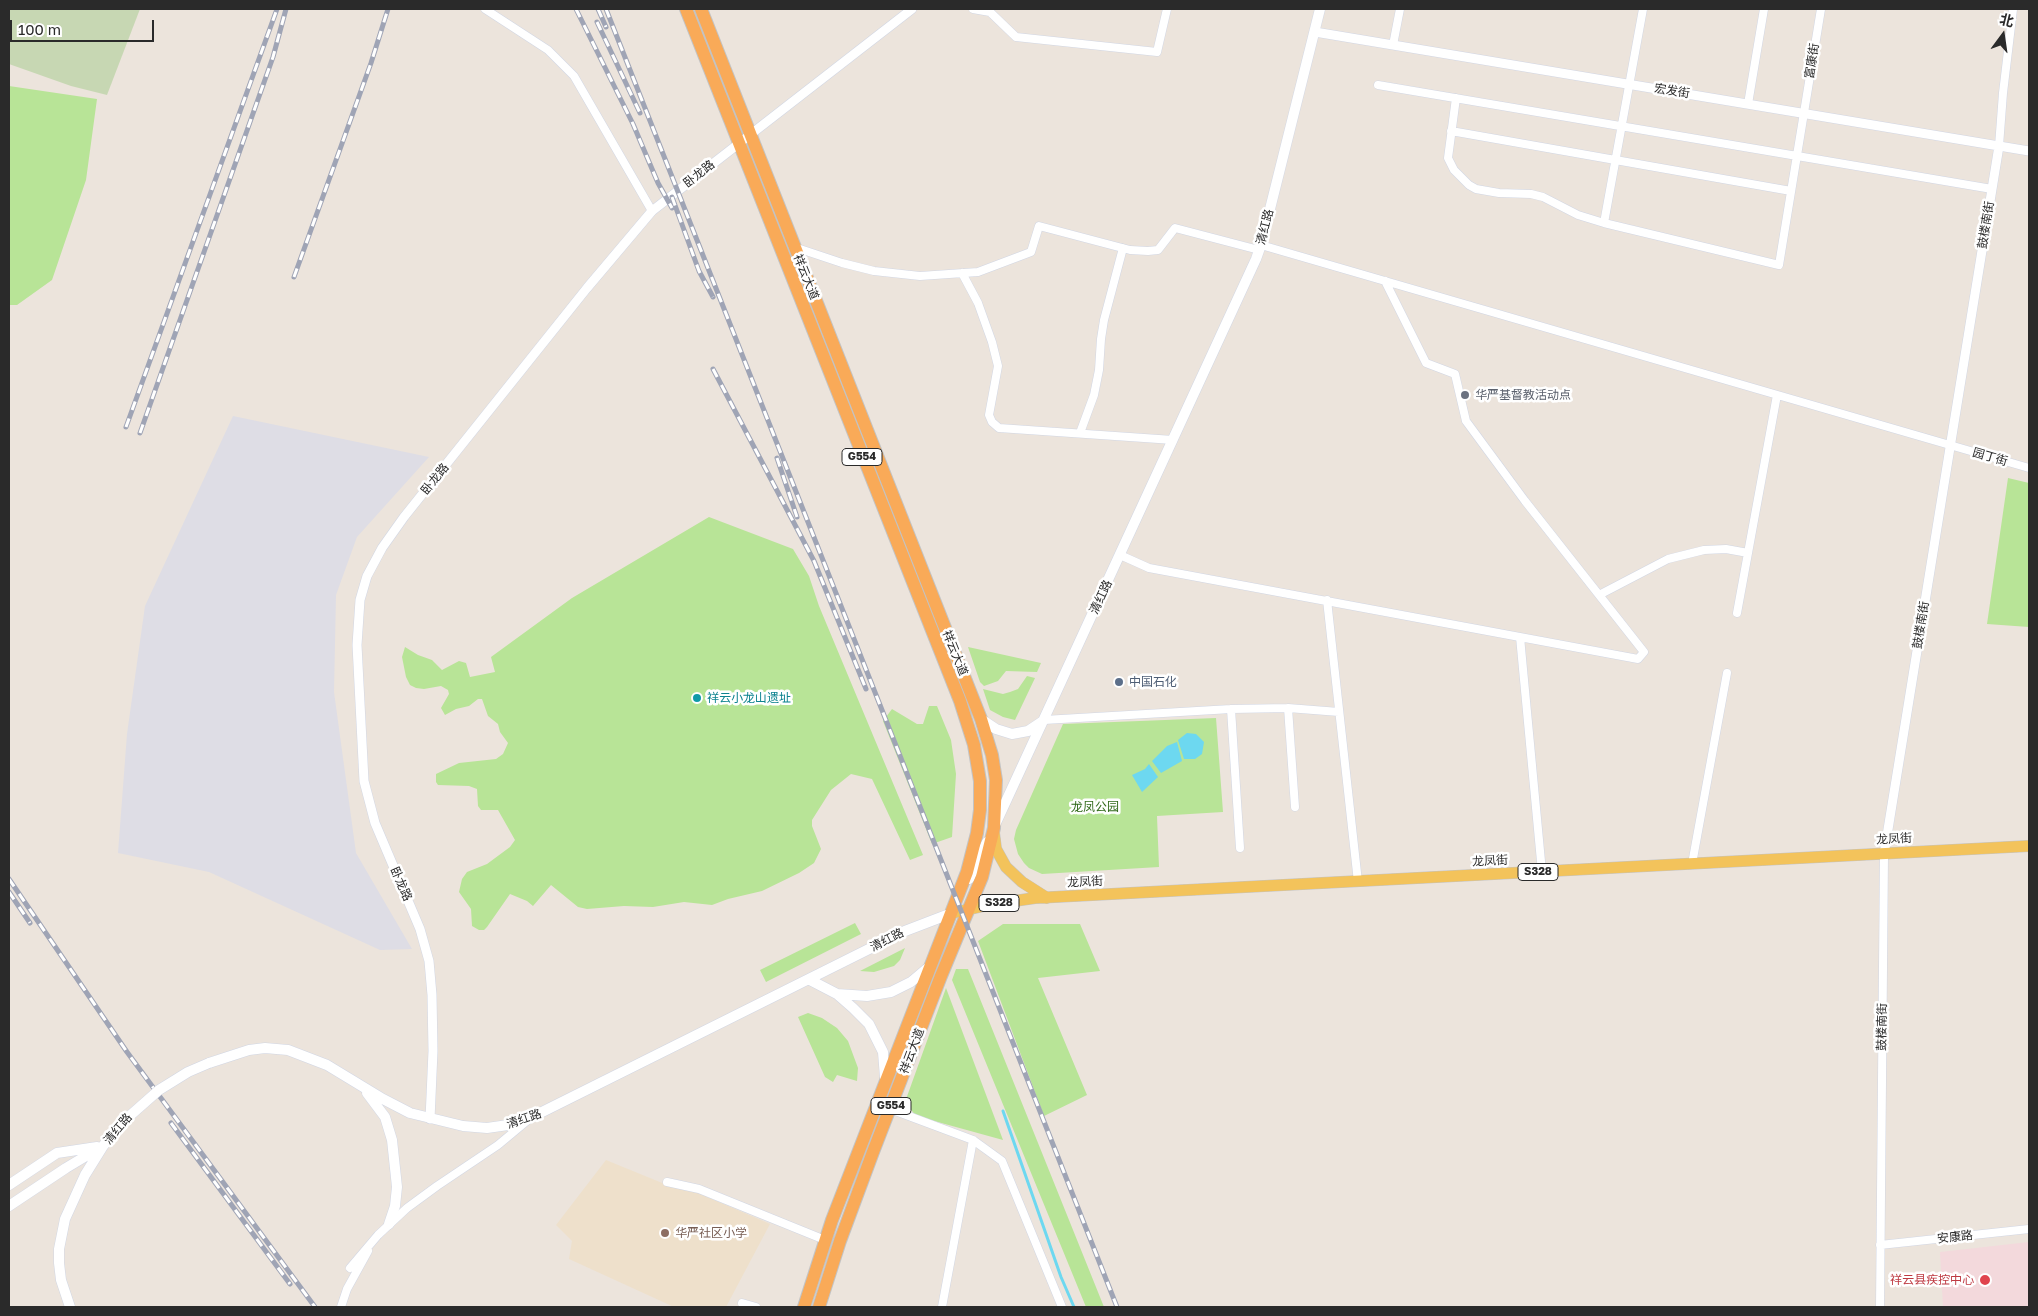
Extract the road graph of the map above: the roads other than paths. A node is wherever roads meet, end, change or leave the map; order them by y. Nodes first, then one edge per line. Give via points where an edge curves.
1 (485, 9) edge
2 (686, 9) edge
3 (701, 9) edge
4 (912, 9) edge
5 (973, 9) edge
6 (1167, 9) edge
7 (1320, 9) edge
8 (1400, 9) edge
9 (1643, 9) edge
10 (1764, 9) edge
11 (1821, 9) edge
12 (2013, 9) edge
13 (1315, 32) junction
14 (1393, 45) junction
15 (1629, 84) junction
16 (1378, 85) dead end
17 (1456, 98) junction
18 (1748, 104) junction
19 (1804, 113) junction
20 (1622, 126) junction
21 (1451, 131) junction
22 (750, 135) junction
23 (738, 144) junction
24 (1999, 146) junction
25 (2029, 151) edge
26 (1797, 156) junction
27 (1616, 160) junction
28 (1992, 189) junction
29 (1791, 191) junction
30 (652, 211) junction
31 (1604, 223) junction
32 (794, 247) junction
33 (1123, 248) junction
34 (1260, 248) junction
35 (962, 273) junction
36 (1385, 281) junction
37 (1777, 395) junction
38 (1080, 433) junction
39 (1173, 440) junction
40 (1950, 445) junction
41 (2029, 468) edge
42 (1748, 553) junction
43 (1120, 554) junction
44 (1599, 595) junction
45 (1327, 600) junction
46 (1737, 613) dead end
47 (1520, 636) junction
48 (1727, 673) dead end
49 (1288, 708) junction
50 (1231, 709) junction
51 (1339, 712) junction
52 (982, 719) junction
53 (1044, 720) junction
54 (1295, 806) dead end
55 (994, 828) junction
56 (2029, 846) edge
57 (1240, 848) dead end
58 (1884, 854) junction
59 (1692, 864) junction
60 (1542, 872) junction
61 (1358, 882) junction
62 (1047, 898) junction
63 (970, 909) junction
64 (952, 913) junction
65 (930, 966) junction
66 (810, 980) junction
67 (835, 993) junction
68 (352, 1079) junction
69 (885, 1083) junction
70 (890, 1109) junction
71 (530, 1118) junction
72 (430, 1119) junction
73 (973, 1140) junction
74 (103, 1146) junction
75 (667, 1182) dead end
76 (9, 1185) edge
77 (9, 1206) edge
78 (390, 1224) junction
79 (2029, 1229) edge
80 (825, 1240) junction
81 (371, 1243) junction
82 (1880, 1245) junction
83 (350, 1268) dead end
84 (742, 1303) dead end
85 (70, 1307) edge
86 (341, 1307) edge
87 (756, 1307) edge
88 (804, 1307) edge
89 (819, 1307) edge
90 (942, 1307) edge
91 (1062, 1307) edge
92 (1880, 1307) edge

1 - 30 street via 548,50 574,76
2 - 23 highway, 祥云大道 / G554
3 - 22 highway, 祥云大道 / G554
4 - 22 street, 卧龙路
5 - 6 street via 990,12 1016,37 1157,52
7 - 13 main road, 清红路
8 - 14 street
9 - 15 street
10 - 18 street
11 - 19 street, 富康街
12 - 24 street, 鼓楼南街
13 - 14 street, 宏发街
13 - 34 main road, 清红路
14 - 15 street, 宏发街
15 - 18 street, 宏发街
15 - 20 street
16 - 17 street
17 - 20 street
17 - 21 street
18 - 19 street, 宏发街
19 - 24 street, 宏发街
19 - 26 street, 富康街
20 - 26 street
20 - 27 street
21 - 27 street
21 - 31 street via 1450,165 1469,186 1492,192 1543,197
22 - 23 street, 卧龙路
22 - 32 highway, 祥云大道 / G554
23 - 30 street, 卧龙路
23 - 64 highway, 祥云大道 / G554 via 960,701 974,745 980,790 978,826
24 - 25 street, 宏发街
24 - 28 street, 鼓楼南街
26 - 28 street
26 - 29 street, 富康街
27 - 29 street
27 - 31 street
28 - 40 street, 鼓楼南街
29 - 31 street, 富康街 via 1779,265
30 - 72 street, 卧龙路 via 392,532 372,566 360,600 358,678 367,794 379,833 420,929 429,961 433,1051
32 - 35 street via 874,271 920,276
32 - 52 highway, 祥云大道 / G554
33 - 34 street, 园丁街 via 1158,250 1175,228
33 - 35 street via 1040,226 1031,252 978,272
33 - 38 street via 1104,320 1094,394
34 - 36 street, 园丁街
34 - 39 main road, 清红路
35 - 38 street via 978,303 998,366 990,402 992,422 999,428
36 - 37 street, 园丁街
36 - 44 street via 1426,363 1455,374 1466,421
37 - 40 street, 园丁街
37 - 42 street
38 - 39 street
39 - 43 main road, 清红路
40 - 41 street, 园丁街
40 - 58 street, 鼓楼南街
42 - 44 street via 1704,550 1668,559
42 - 46 street
43 - 45 street via 1149,568
43 - 53 main road, 清红路
44 - 47 street via 1644,652 1638,659
45 - 47 street
45 - 51 street
47 - 60 street
48 - 59 street
49 - 50 street
49 - 51 street
49 - 54 street
50 - 53 street
50 - 57 street
51 - 61 street
52 - 53 main road via 1000,731 1015,734 1031,730
52 - 55 highway, 祥云大道 / G554 via 994,762
53 - 55 main road, 清红路
55 - 62 main road via 996,849 1006,866 1022,882
55 - 63 highway, 祥云大道 / G554
55 - 64 main road, 清红路
56 - 58 main road, 龙凤街 / S328
58 - 59 main road, 龙凤街 / S328
58 - 82 street, 鼓楼南街
59 - 60 main road, 龙凤街 / S328
60 - 61 main road, 龙凤街 / S328
61 - 62 main road, 龙凤街 / S328
62 - 63 main road, 龙凤街 / S328
63 - 64 main road, 龙凤街 / S328
63 - 70 highway, 祥云大道 / G554
64 - 65 highway, 祥云大道 / G554
64 - 66 main road, 清红路 via 905,931
65 - 67 main road via 911,982 891,992 867,996
65 - 69 highway, 祥云大道 / G554
66 - 67 main road
66 - 71 main road, 清红路
67 - 69 main road via 859,1013 877,1038 884,1059
68 - 72 main road, 清红路 via 397,1107
68 - 74 main road, 清红路, bridge via 313,1058 276,1049 250,1050 188,1072 159,1090 125,1120
68 - 78 main road via 376,1103 390,1130 397,1186
69 - 80 highway, 祥云大道 / G554
70 - 73 street
70 - 89 highway, 祥云大道 / G554 via 840,1241
71 - 72 main road, 清红路 via 487,1128
71 - 78 street
73 - 90 street
73 - 91 street via 1002,1161
74 - 76 main road via 57,1153
74 - 77 main road
74 - 85 main road, 清红路 via 74,1197 61,1235 59,1272
75 - 80 street via 699,1189
78 - 81 street
79 - 82 street, 安康路
80 - 88 highway, 祥云大道 / G554
81 - 83 street
81 - 86 street
82 - 92 street, 鼓楼南街
84 - 87 street

